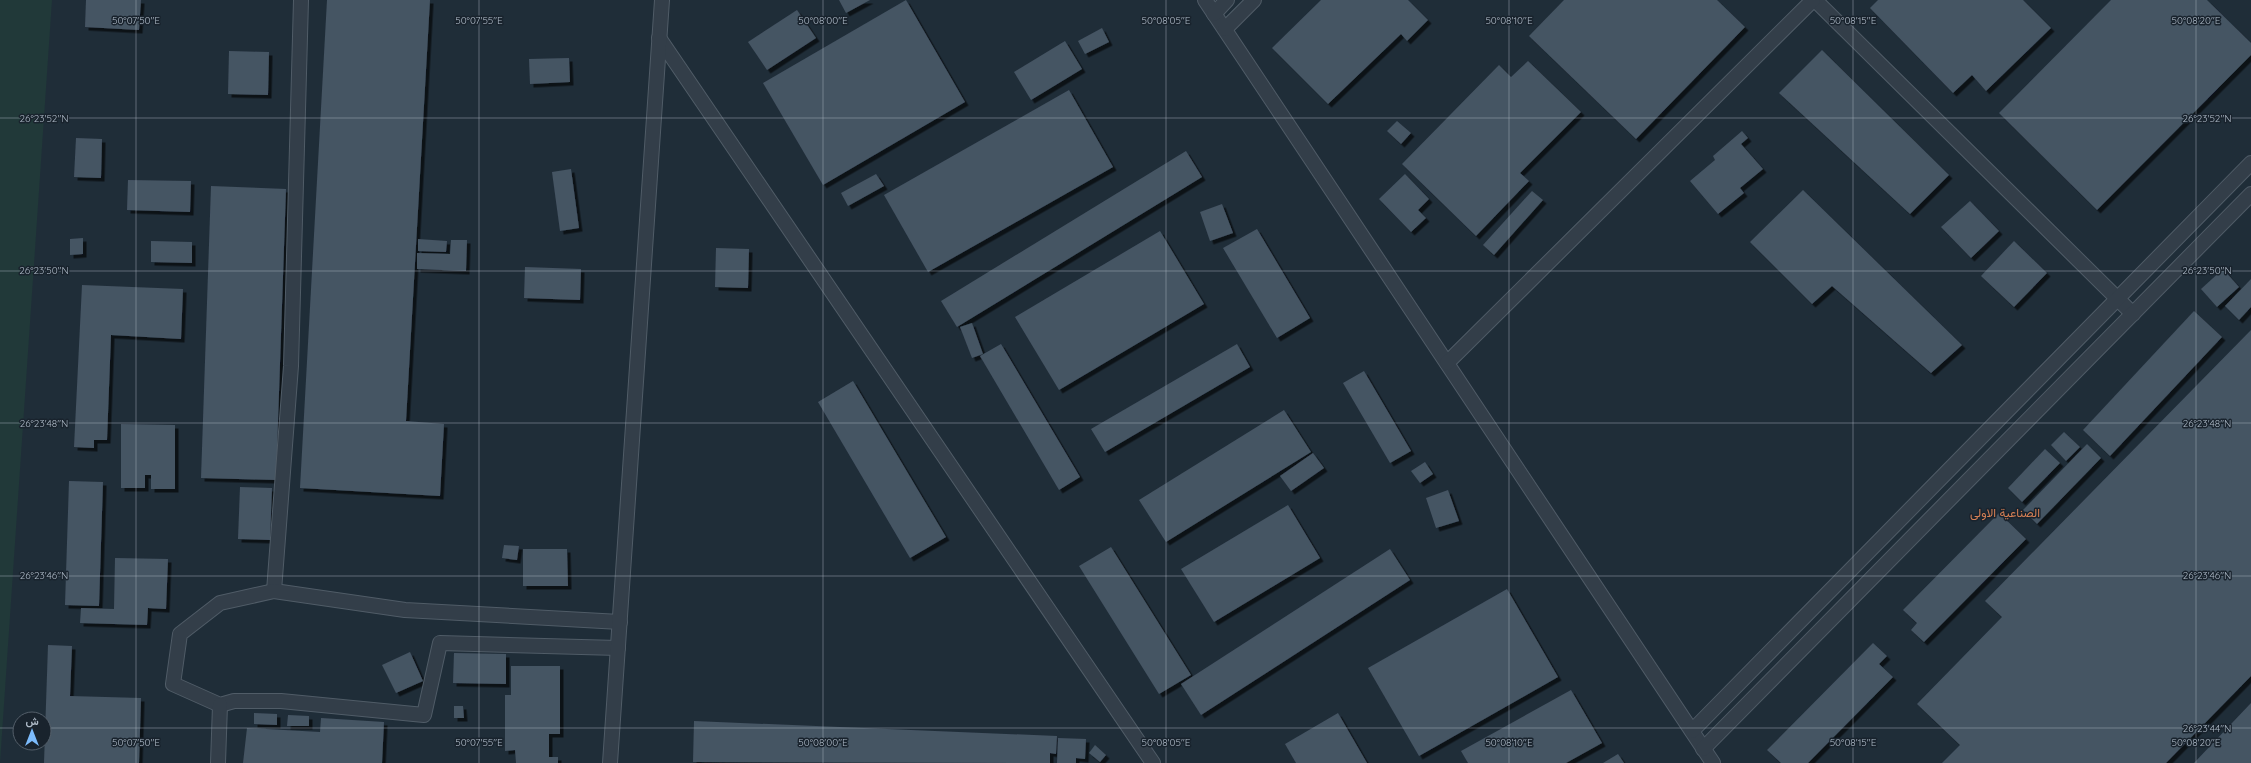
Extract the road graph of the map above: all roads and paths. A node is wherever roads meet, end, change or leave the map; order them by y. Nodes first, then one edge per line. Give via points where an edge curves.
1 (301, 0) edge
2 (662, 0) edge
3 (1205, 0) edge
4 (1226, 0) edge
5 (1254, 0) edge
6 (1814, 0) edge
7 (1214, 14) junction
8 (1224, 29) junction
9 (659, 38) junction
10 (2251, 163) edge
11 (2251, 194) edge
12 (2117, 299) junction
13 (2133, 314) junction
14 (1447, 363) junction
15 (274, 591) junction
16 (620, 622) junction
17 (618, 648) junction
18 (220, 705) junction
19 (1692, 731) junction
20 (1703, 749) junction
21 (218, 763) edge
22 (610, 763) edge
23 (1153, 763) edge
24 (1713, 763) edge

1 - 15 street via 291,366
2 - 9 street
3 - 7 street
4 - 7 street
5 - 8 street
6 - 12 street
6 - 14 street
7 - 8 street
8 - 14 street
9 - 16 street
9 - 23 street
10 - 12 street
11 - 13 street
12 - 13 street
12 - 19 street
13 - 20 street
14 - 19 street
15 - 16 street via 405,610
15 - 18 street via 220,603 180,634 173,684
16 - 17 street
17 - 18 street via 440,643 424,715 281,701 234,701
17 - 22 street
18 - 21 street
19 - 20 street
20 - 24 street

